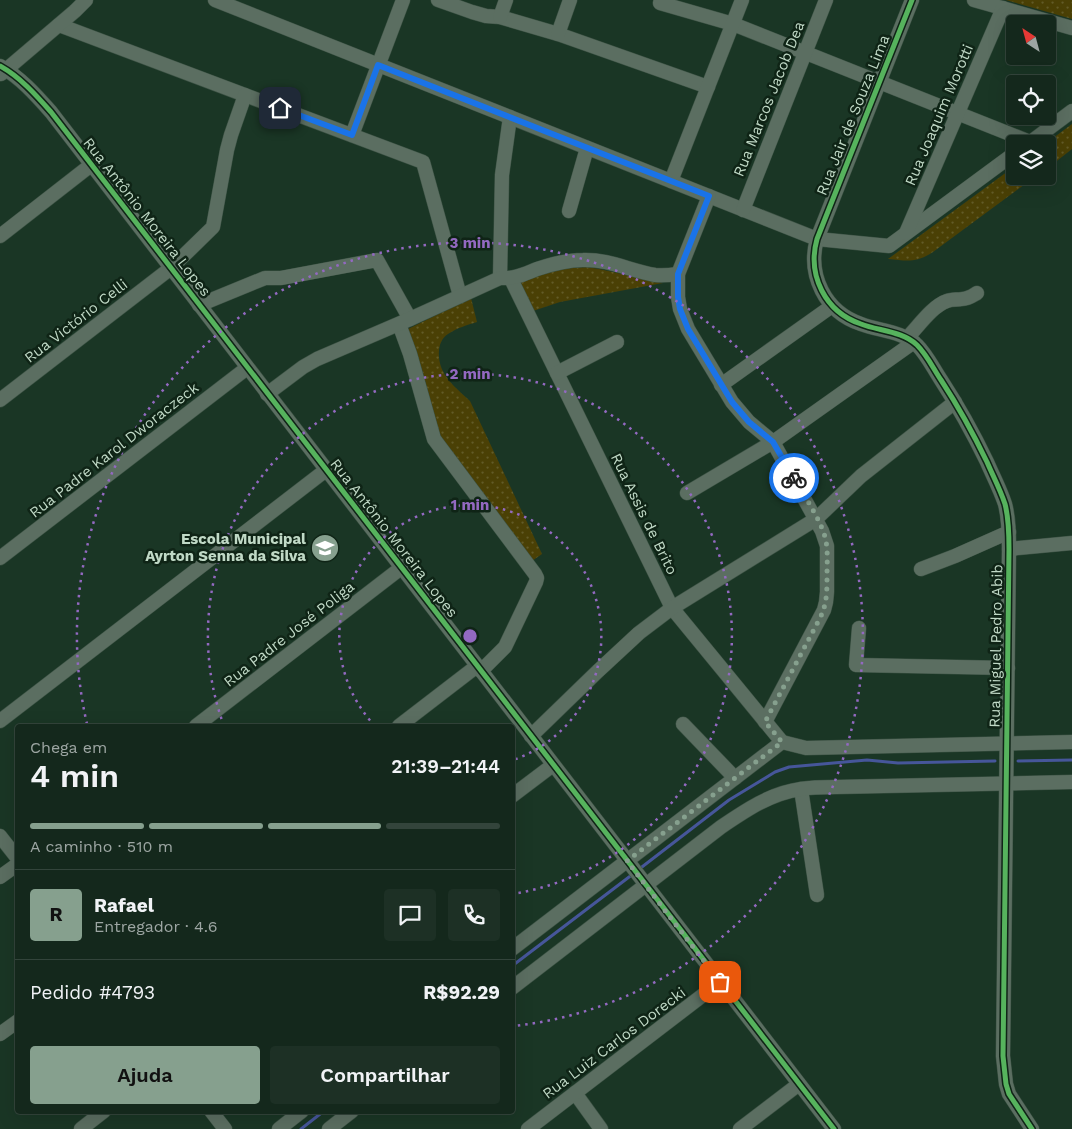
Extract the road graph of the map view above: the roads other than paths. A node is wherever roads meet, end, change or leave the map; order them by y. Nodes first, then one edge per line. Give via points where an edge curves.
1 (86, 0) edge
2 (215, 0) edge
3 (403, 0) edge
4 (438, 0) edge
5 (506, 0) edge
6 (570, 0) edge
7 (742, 0) edge
8 (826, 0) edge
9 (912, 0) edge
10 (974, 0) edge
11 (661, 1) edge
12 (1002, 8) junction
13 (500, 17) junction
14 (733, 24) junction
15 (59, 25) junction
16 (1072, 28) edge
17 (558, 34) junction
18 (806, 52) junction
19 (378, 65) junction
20 (2, 70) edge
21 (879, 82) junction
22 (708, 87) junction
23 (244, 95) junction
24 (1072, 111) edge
25 (958, 113) junction
26 (510, 117) junction
27 (352, 135) junction
28 (1010, 135) edge
29 (1040, 135) edge
30 (587, 148) junction
31 (1006, 160) edge
32 (91, 165) junction
33 (671, 181) junction
34 (709, 196) junction
35 (743, 210) junction
36 (568, 211) dead end
37 (906, 234) junction
38 (0, 236) edge
39 (817, 239) junction
40 (171, 268) junction
41 (678, 274) junction
42 (506, 278) junction
43 (977, 293) dead end
44 (460, 296) junction
45 (199, 305) junction
46 (832, 306) junction
47 (404, 321) junction
48 (911, 340) junction
49 (618, 342) dead end
50 (247, 368) junction
51 (557, 373) junction
52 (721, 385) junction
53 (267, 394) junction
54 (0, 400) edge
55 (955, 402) junction
56 (773, 442) junction
57 (326, 470) junction
58 (687, 493) dead end
59 (816, 519) junction
60 (1009, 532) junction
61 (1072, 543) edge
62 (1009, 549) junction
63 (0, 558) edge
64 (402, 568) junction
65 (920, 568) dead end
66 (672, 608) junction
67 (859, 628) dead end
68 (1008, 668) junction
69 (479, 669) junction
70 (0, 721) edge
71 (765, 722) junction
72 (199, 724) edge
73 (402, 724) edge
74 (683, 724) dead end
75 (531, 736) junction
76 (782, 742) junction
77 (1072, 742) edge
78 (1007, 744) junction
79 (553, 765) junction
80 (735, 778) junction
81 (1072, 782) edge
82 (1006, 784) junction
83 (800, 789) junction
84 (515, 794) edge
85 (0, 836) edge
86 (15, 855) edge
87 (627, 861) junction
88 (15, 866) edge
89 (0, 877) edge
90 (646, 885) junction
91 (817, 895) dead end
92 (515, 947) edge
93 (720, 982) junction
94 (515, 986) edge
95 (15, 1023) edge
96 (0, 1034) edge
97 (799, 1084) junction
98 (575, 1093) junction
99 (100, 1114) edge
100 (214, 1114) edge
101 (298, 1114) edge
102 (348, 1114) edge
103 (81, 1129) edge
104 (225, 1129) edge
105 (279, 1129) edge
106 (328, 1129) edge
107 (528, 1129) edge
108 (601, 1129) edge
109 (740, 1129) edge
110 (834, 1129) edge
111 (1032, 1129) edge

1 - 15 street
2 - 19 street
3 - 19 street
4 - 13 street via 486,16
5 - 13 street
6 - 17 street
7 - 14 street
8 - 18 street, Rua Marcos Jacob Dea
9 - 21 street, Rua Jair de Souza Lima
10 - 12 street
11 - 14 street
12 - 16 street
12 - 25 street, Rua Joaquim Morotti
13 - 17 street
14 - 18 street
14 - 22 street
15 - 20 street
15 - 23 street
17 - 22 street
18 - 21 street
18 - 35 street, Rua Marcos Jacob Dea
19 - 26 street
19 - 27 street
20 - 32 street, Rua Antônio Moreira Lopes via 22,82 36,96
21 - 25 street
21 - 39 street, Rua Jair de Souza Lima
22 - 33 street
23 - 27 street
23 - 40 street, Rua Victório Celli via 227,150 212,227
24 - 29 street
25 - 28 street
25 - 37 street, Rua Joaquim Morotti
26 - 30 street
26 - 42 street, Rua Assis de Brito via 502,175
27 - 44 street via 422,162
30 - 33 street
30 - 36 street
31 - 37 street
32 - 38 street
32 - 40 street, Rua Antônio Moreira Lopes
33 - 34 street
34 - 35 street
34 - 41 street
35 - 39 street
37 - 39 street via 890,246
39 - 46 street via 815,273
40 - 45 street, Rua Antônio Moreira Lopes
40 - 54 street, Rua Victório Celli
41 - 42 street via 655,275 594,260 579,260
41 - 52 street via 678,297 683,318
42 - 44 street
42 - 51 street, Rua Assis de Brito
43 - 48 street via 945,302 932,312
44 - 47 street
45 - 47 street via 265,278 281,278 377,260
45 - 50 street, Rua Antônio Moreira Lopes
46 - 48 street via 854,322
46 - 52 street
47 - 53 street via 310,362
47 - 69 street via 434,439 537,578 505,647
48 - 55 street, Rua Miguel Pedro Abib
48 - 56 street
49 - 51 street
50 - 53 street, Rua Antônio Moreira Lopes
50 - 63 street, Rua Padre Karol Dworaczeck
51 - 66 street, Rua Assis de Brito
52 - 56 street via 740,412
53 - 57 street, Rua Antônio Moreira Lopes
55 - 59 street via 861,476
55 - 60 street, Rua Miguel Pedro Abib via 1001,494
56 - 58 street
56 - 59 street
57 - 64 street, Rua Antônio Moreira Lopes
57 - 70 street
59 - 66 street
59 - 71 street via 826,546 826,602
60 - 62 street, Rua Miguel Pedro Abib
60 - 65 street
61 - 62 street
62 - 68 street, Rua Miguel Pedro Abib
64 - 69 street, Rua Antônio Moreira Lopes
64 - 72 street, Rua Padre José Poliga
66 - 71 street, Rua Assis de Brito
66 - 75 street via 612,657
67 - 68 street via 856,665
68 - 78 street, Rua Miguel Pedro Abib
69 - 73 street
69 - 75 street, Rua Antônio Moreira Lopes
71 - 76 street, Rua Assis de Brito
74 - 80 street
75 - 79 street, Rua Antônio Moreira Lopes
76 - 78 street via 806,748
76 - 80 street
77 - 78 street
78 - 82 street, Rua Miguel Pedro Abib
79 - 84 street
79 - 87 street, Rua Antônio Moreira Lopes
80 - 87 street
81 - 82 street
82 - 83 street
82 - 111 street, Rua Miguel Pedro Abib via 1003,1056 1009,1094
83 - 90 street via 774,796 740,814
83 - 91 street
85 - 86 street
87 - 90 street, Rua Antônio Moreira Lopes
87 - 92 street
88 - 89 street
90 - 93 street, Rua Antônio Moreira Lopes
90 - 94 street
93 - 97 street, Rua Antônio Moreira Lopes
93 - 98 street, Rua Luiz Carlos Dorecki
95 - 96 street
97 - 109 street
97 - 110 street, Rua Antônio Moreira Lopes
98 - 107 street, Rua Luiz Carlos Dorecki
98 - 108 street
99 - 103 street
100 - 104 street
101 - 105 street
102 - 106 street

